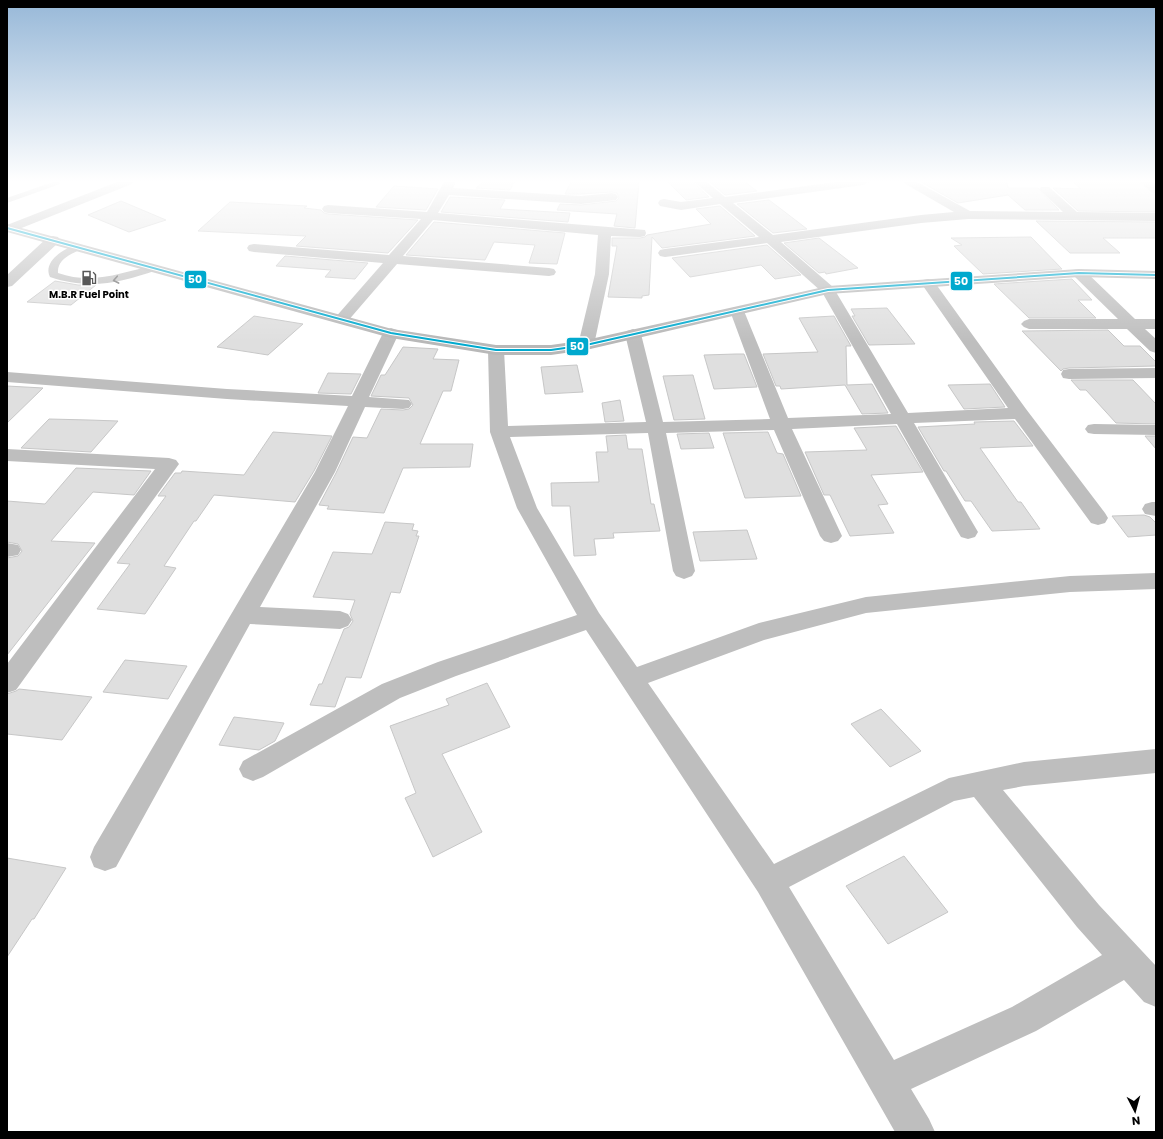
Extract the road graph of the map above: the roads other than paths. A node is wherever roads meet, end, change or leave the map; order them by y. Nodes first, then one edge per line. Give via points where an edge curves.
1 (35, 235) edge
2 (414, 235) edge
3 (605, 235) edge
4 (765, 235) edge
5 (806, 235) edge
6 (53, 240) junction
7 (771, 240) junction
8 (79, 247) junction
9 (254, 248) dead end
10 (665, 253) dead end
11 (394, 259) junction
12 (154, 268) junction
13 (549, 272) dead end
14 (1079, 273) junction
15 (1156, 275) edge
16 (7, 283) edge
17 (928, 283) junction
18 (828, 290) junction
19 (737, 311) junction
20 (342, 319) junction
21 (1029, 324) dead end
22 (1131, 324) junction
23 (1156, 324) edge
24 (391, 333) junction
25 (633, 334) junction
26 (586, 344) junction
27 (1156, 348) edge
28 (496, 350) junction
29 (1156, 373) edge
30 (1069, 374) dead end
31 (7, 377) edge
32 (360, 401) junction
33 (403, 404) dead end
34 (1020, 413) junction
35 (904, 419) junction
36 (781, 424) junction
37 (656, 428) junction
38 (1094, 429) dead end
39 (1156, 430) edge
40 (499, 432) junction
41 (7, 455) edge
42 (1098, 518) dead end
43 (968, 532) dead end
44 (831, 536) dead end
45 (684, 571) dead end
46 (1156, 581) edge
47 (243, 615) junction
48 (592, 619) junction
49 (340, 620) dead end
50 (632, 679) junction
51 (7, 683) edge
52 (1156, 762) edge
53 (253, 769) dead end
54 (981, 784) junction
55 (105, 857) dead end
56 (769, 882) junction
57 (1128, 959) junction
58 (1156, 990) edge
59 (887, 1082) junction
60 (916, 1132) edge

1 - 6 main road
2 - 11 street
3 - 26 street via 602,274
4 - 7 street
5 - 7 street
6 - 8 main road
6 - 16 street
7 - 10 street
7 - 18 street
8 - 12 main road
12 -> 8 lane via 106,282 72,280 53,275 52,271 58,259
9 - 11 street
11 - 13 street
11 - 20 street
12 - 20 main road
14 - 15 main road
14 - 17 main road
14 - 22 street
17 - 18 main road
17 - 34 street
18 - 19 main road
18 - 35 street
19 - 25 main road
19 - 36 street
20 - 24 main road
21 - 22 street
22 - 23 street
22 - 27 street
24 - 28 main road
24 - 32 street
25 - 26 main road
25 - 37 street
26 - 28 main road via 551,350
28 - 40 street
29 - 30 street
31 - 32 street via 227,394
32 - 33 street
32 - 47 street via 324,472
34 - 35 street
34 - 42 street
35 - 36 street
35 - 43 street
36 - 37 street
36 - 44 street
37 - 40 street
37 - 45 street
38 - 39 street
40 - 48 street via 527,508
41 - 51 street via 169,464
46 - 50 street via 1070,584 866,605 759,632
47 - 49 street
47 - 55 street
48 - 50 street
48 - 53 street via 391,691
50 - 56 street
52 - 54 street via 1024,774
54 - 56 street via 949,790
54 - 57 street via 1088,916
56 - 59 street
57 - 58 street
57 - 59 street via 1024,1019
59 - 60 street

